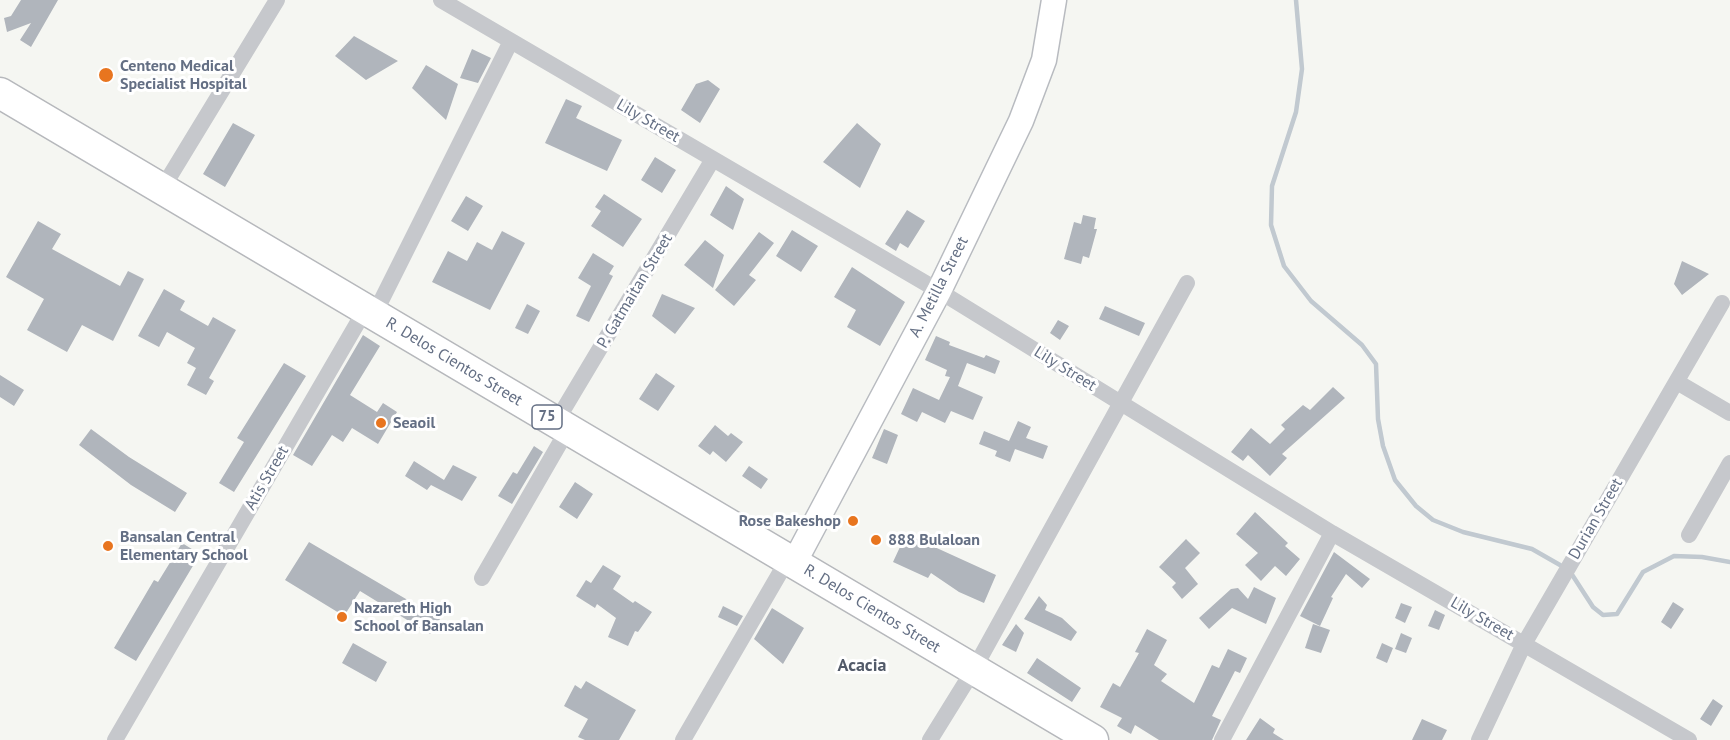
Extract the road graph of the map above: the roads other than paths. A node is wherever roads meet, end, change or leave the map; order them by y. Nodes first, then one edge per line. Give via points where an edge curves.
1 (278, 0) edge
2 (441, 0) edge
3 (1054, 0) edge
4 (511, 41) junction
5 (0, 93) edge
6 (713, 159) junction
7 (162, 189) junction
8 (1187, 283) dead end
9 (939, 291) junction
10 (1722, 303) dead end
11 (370, 312) junction
12 (1677, 382) junction
13 (1121, 403) junction
14 (1730, 413) edge
15 (562, 426) junction
16 (1730, 464) edge
17 (1332, 532) junction
18 (1689, 535) dead end
19 (791, 561) junction
20 (482, 578) dead end
21 (1524, 644) junction
22 (974, 669) junction
23 (115, 740) edge
24 (683, 740) edge
25 (930, 740) edge
26 (1092, 740) edge
27 (1222, 740) edge
28 (1479, 740) edge
29 (1689, 740) edge

1 - 7 street
2 - 4 street, Lily Street
3 - 9 main road, A. Metilla Street via 1035,89
4 - 6 street, Lily Street
4 - 11 street, Atis Street
5 - 7 highway, R. Delos Cientos Street / 75
6 - 9 street, Lily Street
6 - 15 street, P. Gatmaitan Street
7 - 11 highway, R. Delos Cientos Street / 75
8 - 13 street
9 - 13 street, Lily Street
9 - 19 main road, A. Metilla Street
10 - 12 street, Durian Street
11 - 15 highway, R. Delos Cientos Street / 75
11 - 23 street, Atis Street
12 - 14 street
12 - 21 street, Durian Street
13 - 17 street, Lily Street
13 - 22 street
15 - 19 highway, R. Delos Cientos Street / 75
15 - 20 street, P. Gatmaitan Street
16 - 18 street
17 - 21 street, Lily Street
17 - 27 street
19 - 22 highway, R. Delos Cientos Street / 75
19 - 24 street
21 - 28 street, Durian Street
21 - 29 street, Lily Street
22 - 25 street
22 - 26 highway, R. Delos Cientos Street / 75

